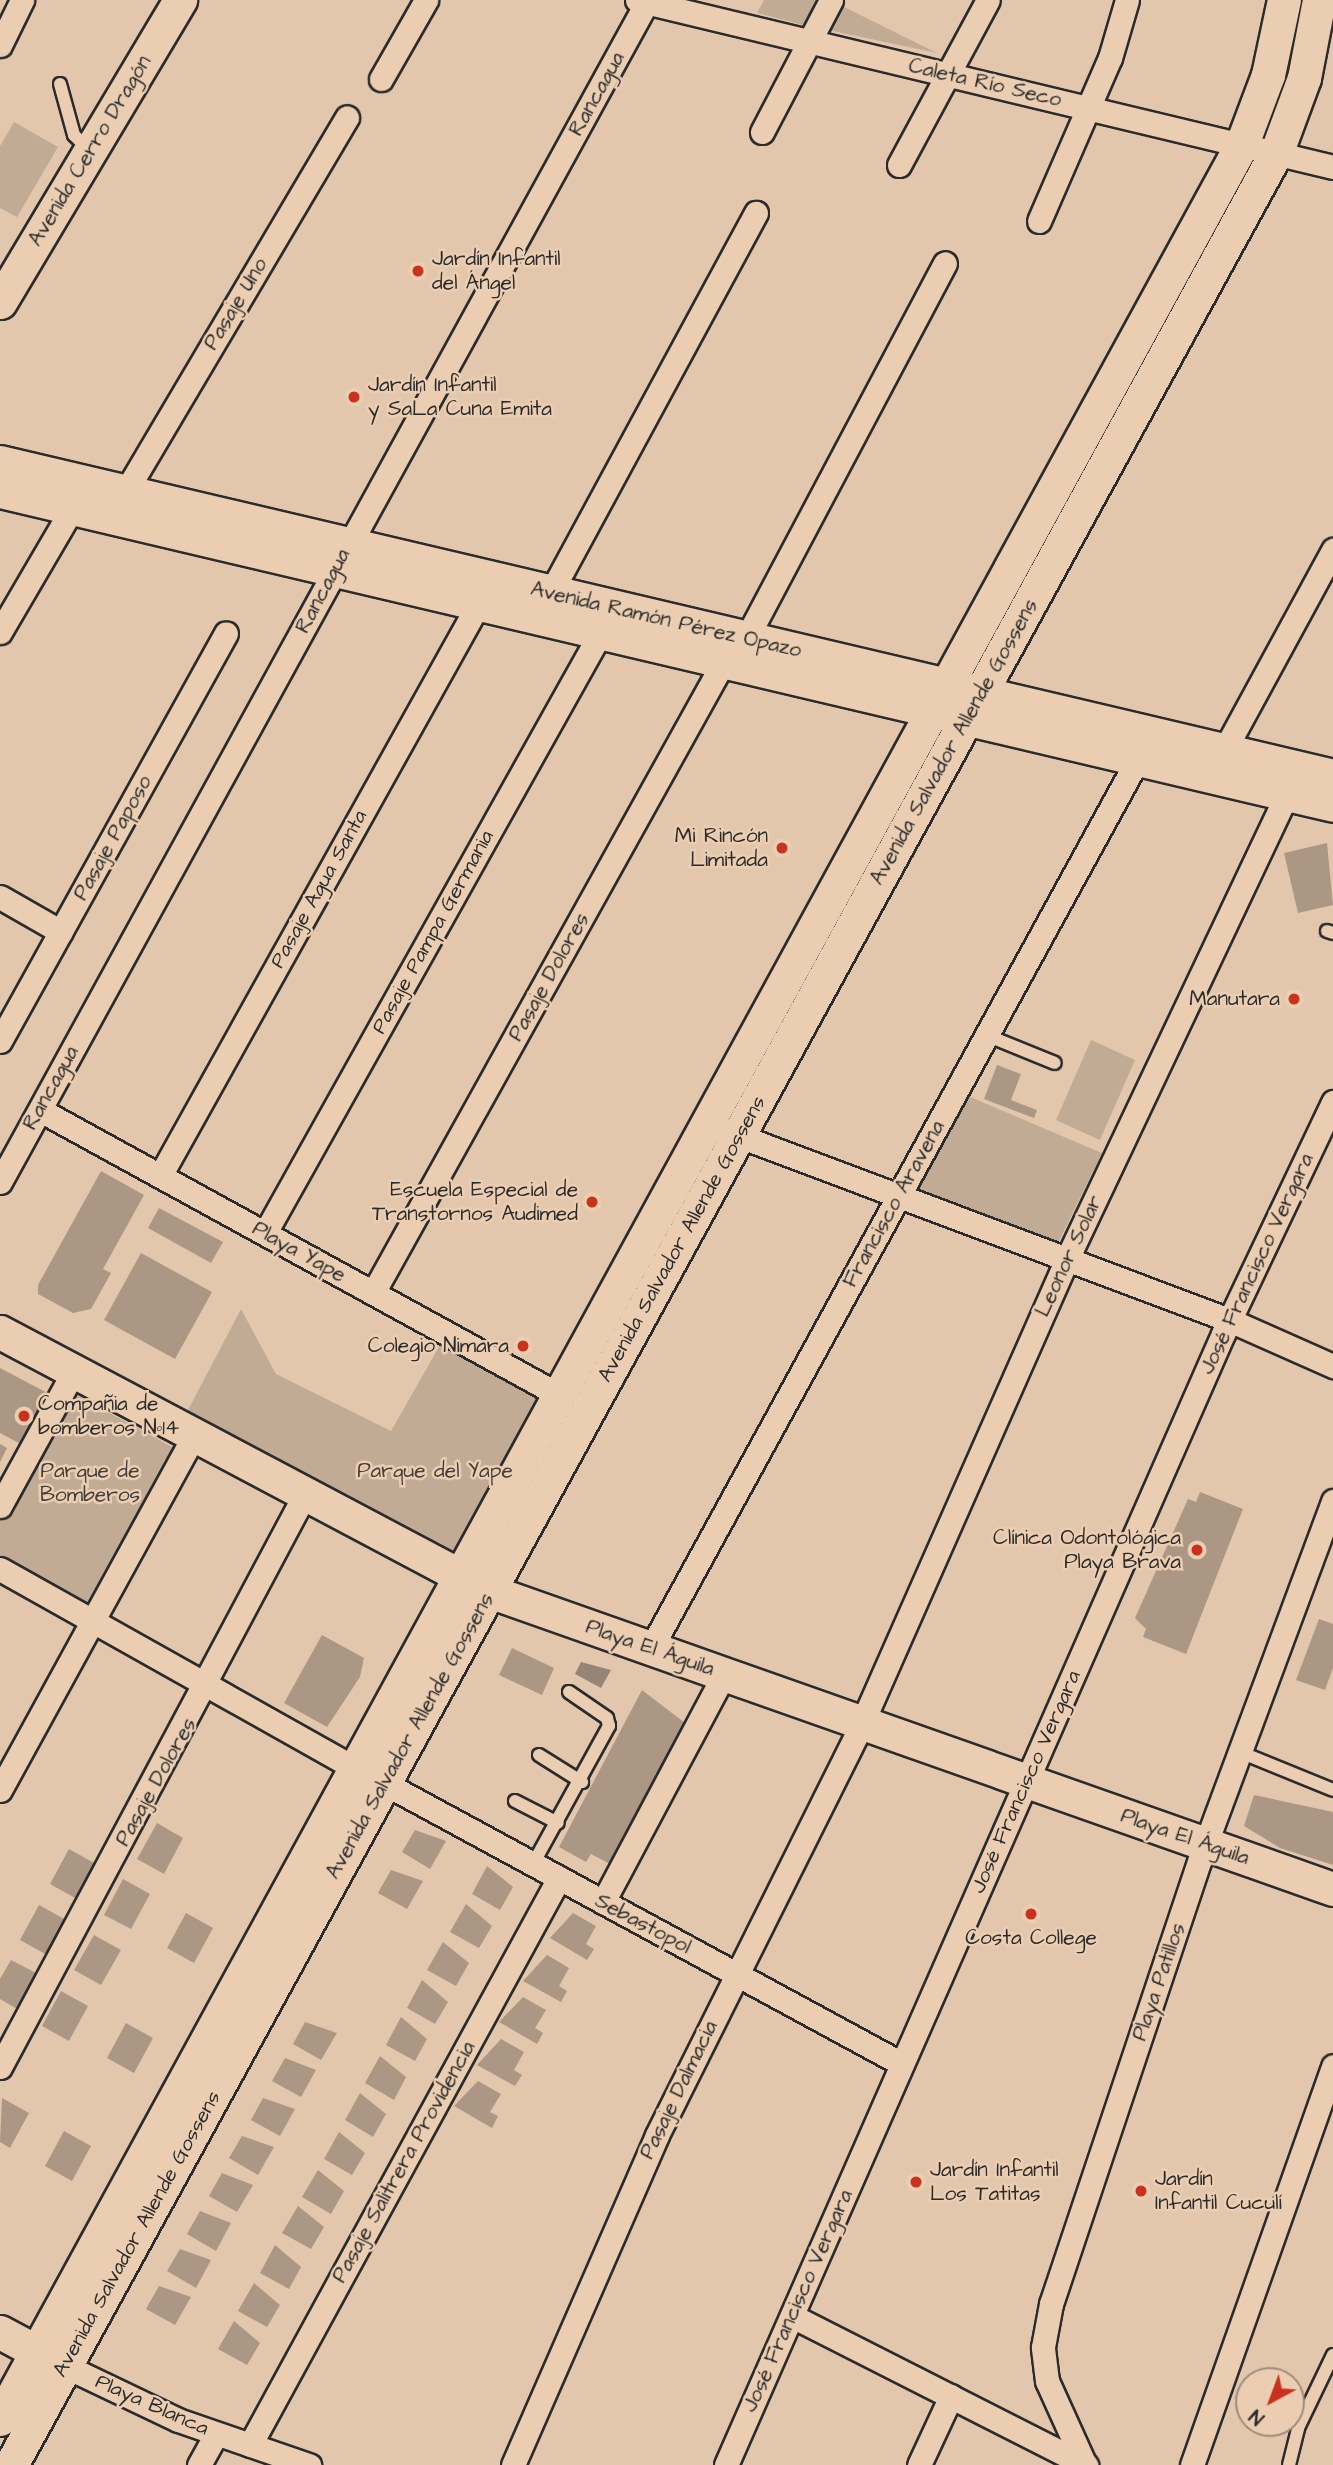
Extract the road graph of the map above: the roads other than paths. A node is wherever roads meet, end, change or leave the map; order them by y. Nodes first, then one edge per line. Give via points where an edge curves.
1 (22, 0) edge
2 (180, 0) edge
3 (426, 0) edge
4 (831, 0) edge
5 (988, 0) edge
6 (1127, 0) edge
7 (1284, 0) edge
8 (1320, 0) edge
9 (644, 2) edge
10 (809, 42) junction
11 (0, 45) edge
12 (948, 74) junction
13 (381, 79) dead end
14 (60, 84) dead end
15 (1089, 107) junction
16 (347, 117) dead end
17 (762, 132) dead end
18 (1241, 144) junction
19 (1277, 151) junction
20 (90, 152) junction
21 (898, 166) dead end
22 (1333, 167) edge
23 (756, 213) dead end
24 (1039, 221) dead end
25 (945, 263) dead end
26 (0, 302) edge
27 (0, 462) edge
28 (0, 491) edge
29 (126, 491) junction
30 (73, 508) junction
31 (1333, 550) edge
32 (342, 556) junction
33 (551, 592) junction
34 (479, 603) junction
35 (0, 632) edge
36 (601, 632) junction
37 (226, 634) dead end
38 (735, 650) junction
39 (938, 698) junction
40 (974, 706) junction
41 (1224, 751) junction
42 (1138, 759) junction
43 (1333, 776) edge
44 (1287, 794) junction
45 (1333, 805) edge
46 (0, 897) edge
47 (61, 932) junction
48 (986, 1035) junction
49 (0, 1041) edge
50 (1055, 1063) dead end
51 (1333, 1102) edge
52 (40, 1110) junction
53 (706, 1124) junction
54 (739, 1136) junction
55 (160, 1176) junction
56 (0, 1182) edge
57 (899, 1196) junction
58 (265, 1233) junction
59 (1067, 1259) junction
60 (373, 1293) junction
61 (1229, 1320) junction
62 (0, 1332) edge
63 (1333, 1366) edge
64 (74, 1371) junction
65 (559, 1395) junction
66 (194, 1435) junction
67 (305, 1494) junction
68 (1333, 1501) edge
69 (0, 1506) edge
70 (0, 1569) edge
71 (460, 1576) junction
72 (489, 1591) junction
73 (93, 1621) junction
74 (650, 1648) junction
75 (724, 1674) junction
76 (206, 1685) junction
77 (569, 1692) dead end
78 (862, 1723) junction
79 (1240, 1752) junction
80 (539, 1755) dead end
81 (355, 1768) junction
82 (1026, 1781) junction
83 (582, 1782) junction
84 (384, 1783) junction
85 (0, 1790) edge
86 (1333, 1790) edge
87 (515, 1801) dead end
88 (558, 1823) junction
89 (1206, 1844) junction
90 (533, 1864) junction
91 (559, 1878) junction
92 (1333, 1889) edge
93 (603, 1902) junction
94 (736, 1974) junction
95 (902, 2064) junction
96 (1333, 2066) edge
97 (0, 2067) edge
98 (792, 2316) junction
99 (0, 2332) edge
100 (1333, 2355) edge
101 (51, 2359) junction
102 (951, 2396) junction
103 (0, 2419) edge
104 (216, 2434) junction
105 (250, 2445) junction
106 (11, 2465) edge
107 (199, 2465) edge
108 (309, 2465) edge
109 (513, 2465) edge
110 (726, 2465) edge
111 (919, 2465) edge
112 (1085, 2465) edge
113 (1192, 2465) edge
114 (1289, 2465) edge

1 - 11 street
2 - 20 main road, Avenida Cerro Dragón
3 - 13 street
4 - 10 street
5 - 12 street
6 - 15 street
7 - 18 main road, Avenida Salvador Allende Gossens via 1268,75
8 - 19 main road, Avenida Salvador Allende Gossens via 1304,78
9 - 10 street, Caleta Río Seco
9 - 32 street, Rancagua
10 - 12 street, Caleta Río Seco
10 - 17 street
12 - 15 street, Caleta Río Seco
12 - 21 street
14 - 20 lane via 74,135
15 - 18 street, Caleta Río Seco
15 - 24 street
16 - 29 street, Pasaje Uno
18 - 19 street, Caleta Río Seco
18 - 39 main road, Avenida Salvador Allende Gossens
19 - 22 street, Caleta Río Seco
19 - 40 main road, Avenida Salvador Allende Gossens
20 - 26 main road, Avenida Cerro Dragón
23 - 33 street
25 - 38 street, Pasaje Dolores
27 - 29 main road, Avenida Ramón Pérez Opazo
28 - 30 main road, Avenida Ramón Pérez Opazo
29 - 32 main road, Avenida Ramón Pérez Opazo
30 - 32 main road, Avenida Ramón Pérez Opazo
30 - 35 street
31 - 41 street
32 - 33 main road, Avenida Ramón Pérez Opazo
32 - 34 main road, Avenida Ramón Pérez Opazo
32 - 52 street, Rancagua
33 - 38 main road, Avenida Ramón Pérez Opazo
34 - 36 main road, Avenida Ramón Pérez Opazo
34 - 55 street, Pasaje Agua Santa
36 - 38 main road, Avenida Ramón Pérez Opazo
36 - 58 street, Pasaje Pampa Germania
37 - 47 street, Pasaje Paposo
38 - 39 main road, Avenida Ramón Pérez Opazo
38 - 60 street, Pasaje Dolores
39 - 40 main road, Avenida Ramón Pérez Opazo
39 - 53 main road, Avenida Salvador Allende Gossens
40 - 41 main road, Avenida Ramón Pérez Opazo
40 - 42 main road, Avenida Ramón Pérez Opazo
40 - 54 main road, Avenida Salvador Allende Gossens
41 - 43 main road, Avenida Ramón Pérez Opazo
42 - 44 main road, Avenida Ramón Pérez Opazo
42 - 48 street, Francisco Aravena
44 - 45 main road, Avenida Ramón Pérez Opazo
44 - 59 street, Leonor Solar
46 - 47 street
47 - 49 street, Pasaje Paposo
48 - 50 lane
48 - 57 street, Francisco Aravena
51 - 61 street, José Francisco Vergara
52 - 55 street, Playa Yape
52 - 56 street, Rancagua
53 - 54 street
53 - 65 main road, Avenida Salvador Allende Gossens
54 - 57 street
54 - 72 main road, Avenida Salvador Allende Gossens
55 - 58 street, Playa Yape
57 - 59 street
57 - 74 street, Francisco Aravena
58 - 60 street, Playa Yape
59 - 61 street
59 - 78 street, Leonor Solar
60 - 65 street, Playa Yape
61 - 63 street
61 - 82 street, José Francisco Vergara
62 - 64 main road, Playa El Águila
64 - 66 main road, Playa El Águila
64 - 69 street
65 - 71 main road, Avenida Salvador Allende Gossens
66 - 67 main road, Playa El Águila
66 - 73 street
67 - 71 main road, Playa El Águila
67 - 76 street, Pasaje Dolores
68 - 79 street, Playa Patillos
70 - 73 street
71 - 72 main road, Playa El Águila
71 - 81 main road, Avenida Salvador Allende Gossens
72 - 74 main road, Playa El Águila
72 - 84 main road, Avenida Salvador Allende Gossens
73 - 76 street
73 - 85 street
74 - 75 main road, Playa El Águila
75 - 78 main road, Playa El Águila
75 - 93 street
76 - 81 street
76 - 97 street, Pasaje Dolores
77 - 83 lane via 607,1718 609,1726
78 - 82 main road, Playa El Águila
78 - 94 street, Pasaje Dalmacia
79 - 86 lane
79 - 89 street, Playa Patillos
80 - 83 lane
81 - 101 main road, Avenida Salvador Allende Gossens
82 - 89 main road, Playa El Águila
82 - 95 street, José Francisco Vergara
83 - 88 lane
84 - 90 street, Sebastopol
84 - 101 main road, Avenida Salvador Allende Gossens
87 - 88 lane
88 - 90 lane
89 - 92 main road, Playa El Águila
89 - 112 street, Playa Patillos via 1045,2327 1052,2402
90 - 91 street, Sebastopol
91 - 93 street, Sebastopol
91 - 105 street, Pasaje Salitrera Providencia
93 - 94 street, Sebastopol
94 - 95 street, Sebastopol
94 - 109 street, Pasaje Dalmacia via 627,2200
95 - 98 street, José Francisco Vergara
96 - 113 street
98 - 102 street
98 - 110 street, José Francisco Vergara
99 - 101 main road, Playa Blanca
100 - 114 lane via 1298,2428
101 - 103 main road, Avenida Salvador Allende Gossens
101 - 104 street, Playa Blanca
101 - 106 main road, Avenida Salvador Allende Gossens
102 - 111 street
102 - 112 street
104 - 105 street, Playa Blanca
104 - 107 street
105 - 108 street, Playa Blanca

